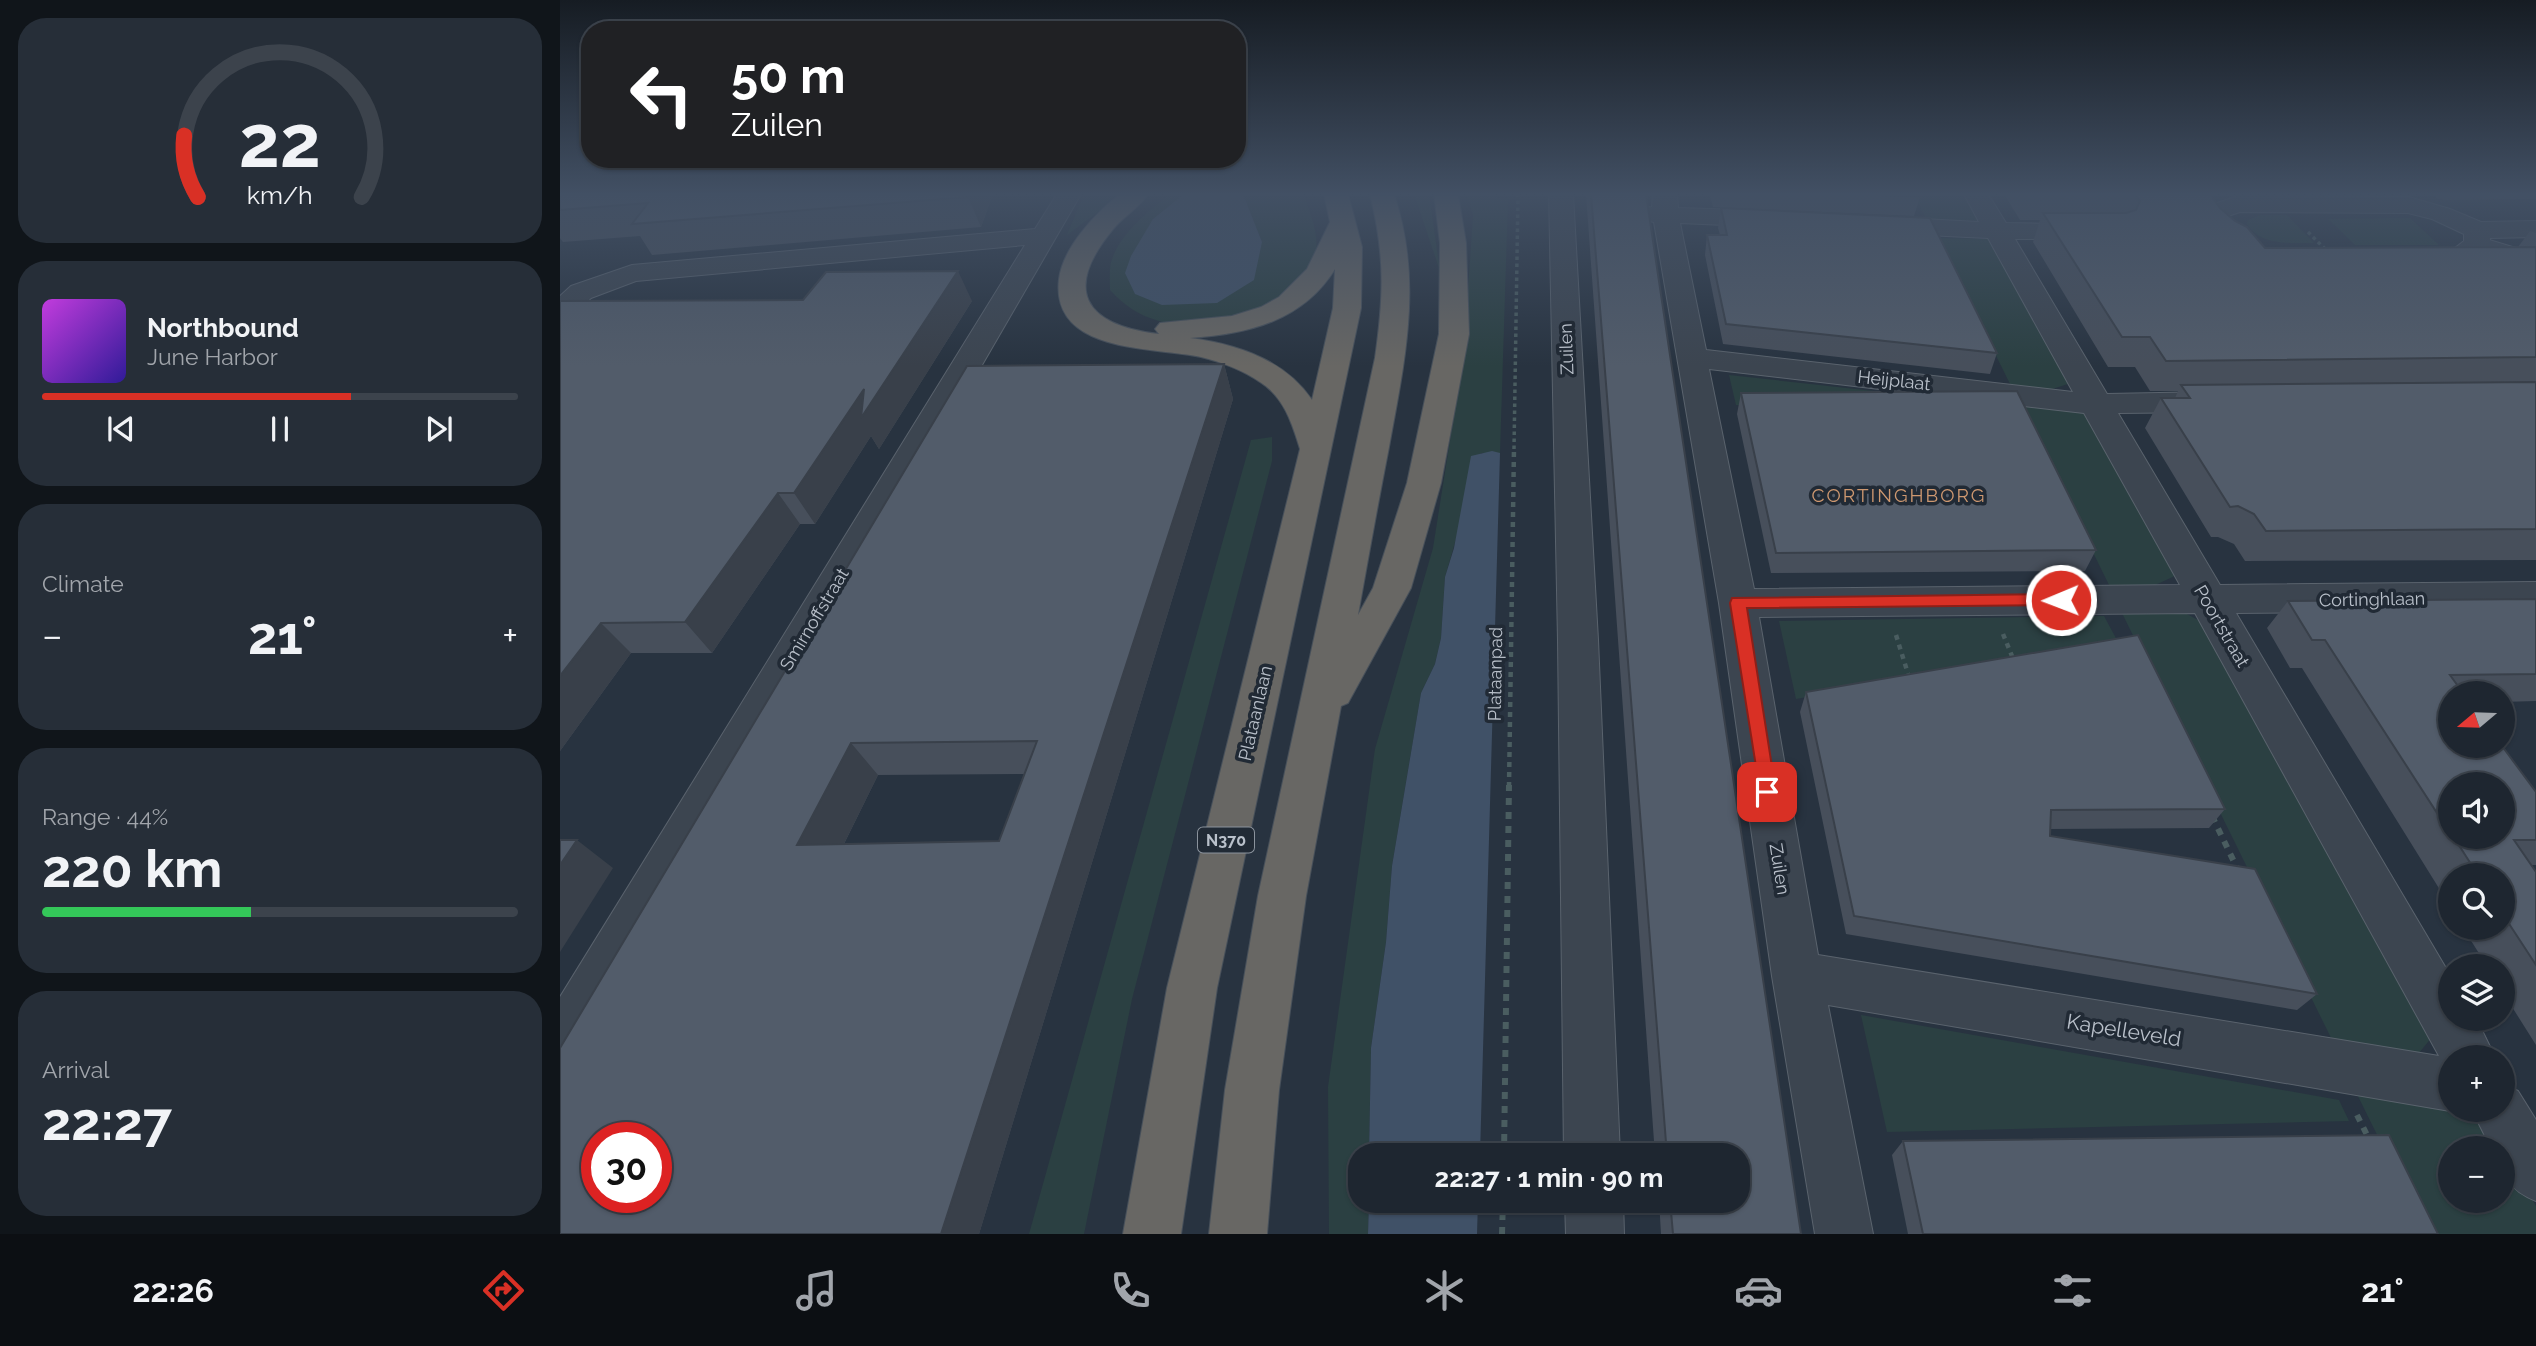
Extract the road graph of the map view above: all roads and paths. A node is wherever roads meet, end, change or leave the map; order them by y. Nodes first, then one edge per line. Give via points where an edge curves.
1 (869, 252) edge
2 (1033, 252) edge
3 (1083, 252) edge
4 (1106, 252) edge
5 (1325, 252) edge
6 (1349, 252) edge
7 (1397, 252) edge
8 (1453, 252) edge
9 (1517, 252) edge
10 (1570, 252) edge
11 (1669, 252) edge
12 (2009, 252) edge
13 (2257, 252) edge
14 (2465, 252) edge
15 (2517, 252) edge
16 (2266, 255) edge
17 (2397, 257) edge
18 (2536, 259) edge
19 (560, 312) edge
20 (1694, 358) junction
21 (2245, 402) edge
22 (2094, 404) junction
23 (1317, 449) junction
24 (2536, 596) edge
25 (1885, 601) junction
26 (2207, 601) junction
27 (1738, 603) junction
28 (1912, 684) edge
29 (1316, 724) junction
30 (2208, 808) edge
31 (2238, 871) edge
32 (1797, 976) junction
33 (560, 1045) edge
34 (2462, 1045) edge
35 (2331, 1065) junction
36 (2438, 1082) edge
37 (2507, 1122) edge
38 (1504, 1143) edge
39 (1592, 1143) edge
40 (2375, 1152) edge
41 (2536, 1173) edge
42 (1503, 1213) edge
43 (1594, 1213) edge
44 (1152, 1234) edge
45 (1238, 1234) edge
46 (1503, 1234) edge
47 (1595, 1234) edge
48 (1844, 1234) edge

1 - 19 street via 632,273 581,292
2 - 33 street, Smirnoffstraat
3 - 23 highway via 1072,274 1073,298 1077,309 1100,329 1122,338 1237,357 1277,378 1302,408
4 - 5 highway, N370 via 1096,279 1103,303 1129,320 1193,329 1240,323 1294,302 1318,274
6 - 23 highway, Plataanlaan / N370 via 1347,308
7 - 29 highway via 1397,308 1390,358
8 - 29 highway via 1454,334 1424,483 1392,588
9 - 38 path, Plataanpad
10 - 39 street, Zuilen
11 - 20 street, Zuilen
12 - 22 street, Poortstraat
13 - 16 street
14 - 17 street via 2462,256
15 - 18 lane
20 - 22 street, Heijplaat
20 - 27 street, Zuilen
21 - 22 street, Heijplaat
22 - 26 street, Poortstraat
23 - 44 highway, Plataanlaan / N370 via 1192,988
24 - 26 street, Cortinghlaan
25 - 26 street, Cortinghlaan
25 - 27 street, Cortinghlaan
25 - 28 path
26 - 34 street, Poortstraat
27 - 32 street, Zuilen
29 - 45 highway via 1282,896 1256,1064
30 - 31 path
32 - 35 street, Kapelleveld
32 - 48 street, Zuilen
35 - 36 street, Kapelleveld
35 - 40 path
37 - 41 street
42 - 46 path
43 - 47 street

